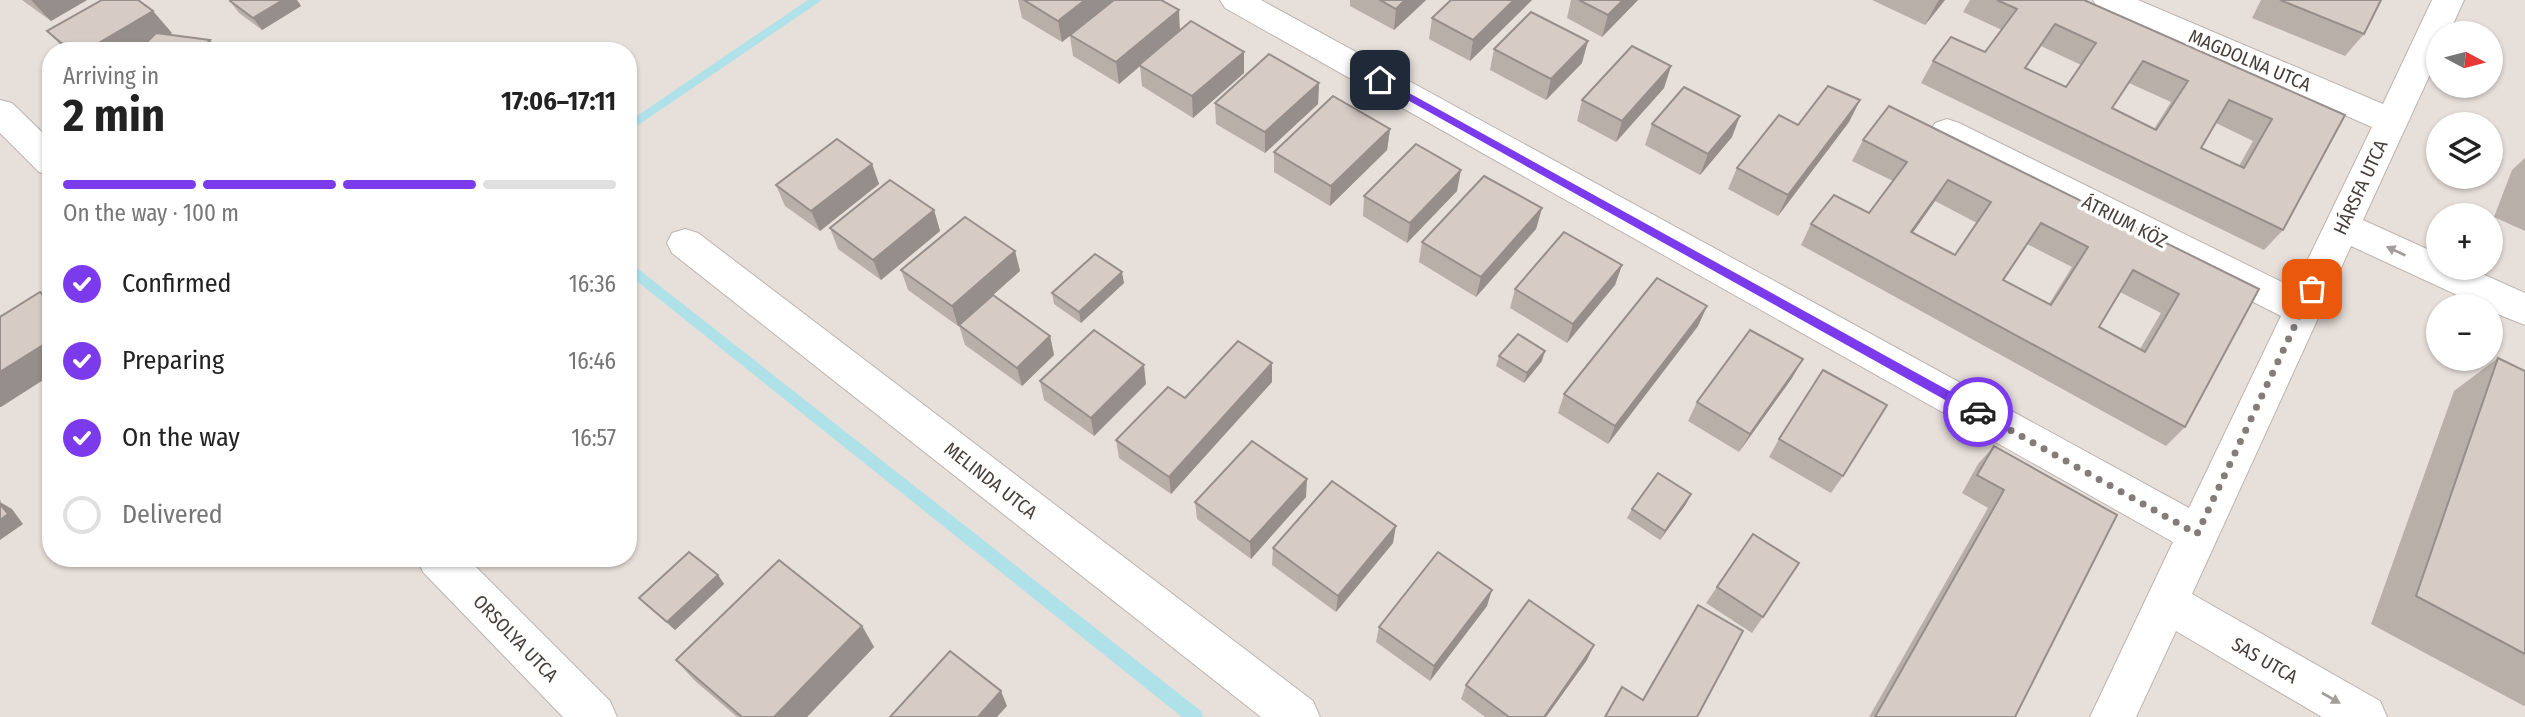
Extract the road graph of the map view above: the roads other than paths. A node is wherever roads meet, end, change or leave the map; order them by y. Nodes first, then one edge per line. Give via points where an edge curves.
1 (1236, 0) edge
2 (2109, 0) edge
3 (2448, 0) edge
4 (0, 112) edge
5 (2391, 121) junction
6 (1947, 132) edge
7 (42, 154) edge
8 (2342, 226) junction
9 (685, 243) dead end
10 (2303, 310) junction
11 (2525, 310) edge
12 (2197, 534) junction
13 (447, 567) edge
14 (2166, 602) junction
15 (594, 717) edge
16 (1297, 717) edge
17 (2113, 717) edge
18 (2364, 717) edge

1 - 12 street
2 - 5 street, MAGDOLNA UTCA
3 - 5 street, HÁRSFA UTCA
4 - 7 street
5 - 8 street, HÁRSFA UTCA
6 - 10 street, ÁTRIUM KÖZ
8 - 10 street, HÁRSFA UTCA
11 -> 8 street
9 - 16 street, MELINDA UTCA
10 - 12 street, HÁRSFA UTCA
12 - 14 street, HÁRSFA UTCA
13 - 15 street, ORSOLYA UTCA
14 - 17 street, HÁRSFA UTCA
14 -> 18 street, SAS UTCA

